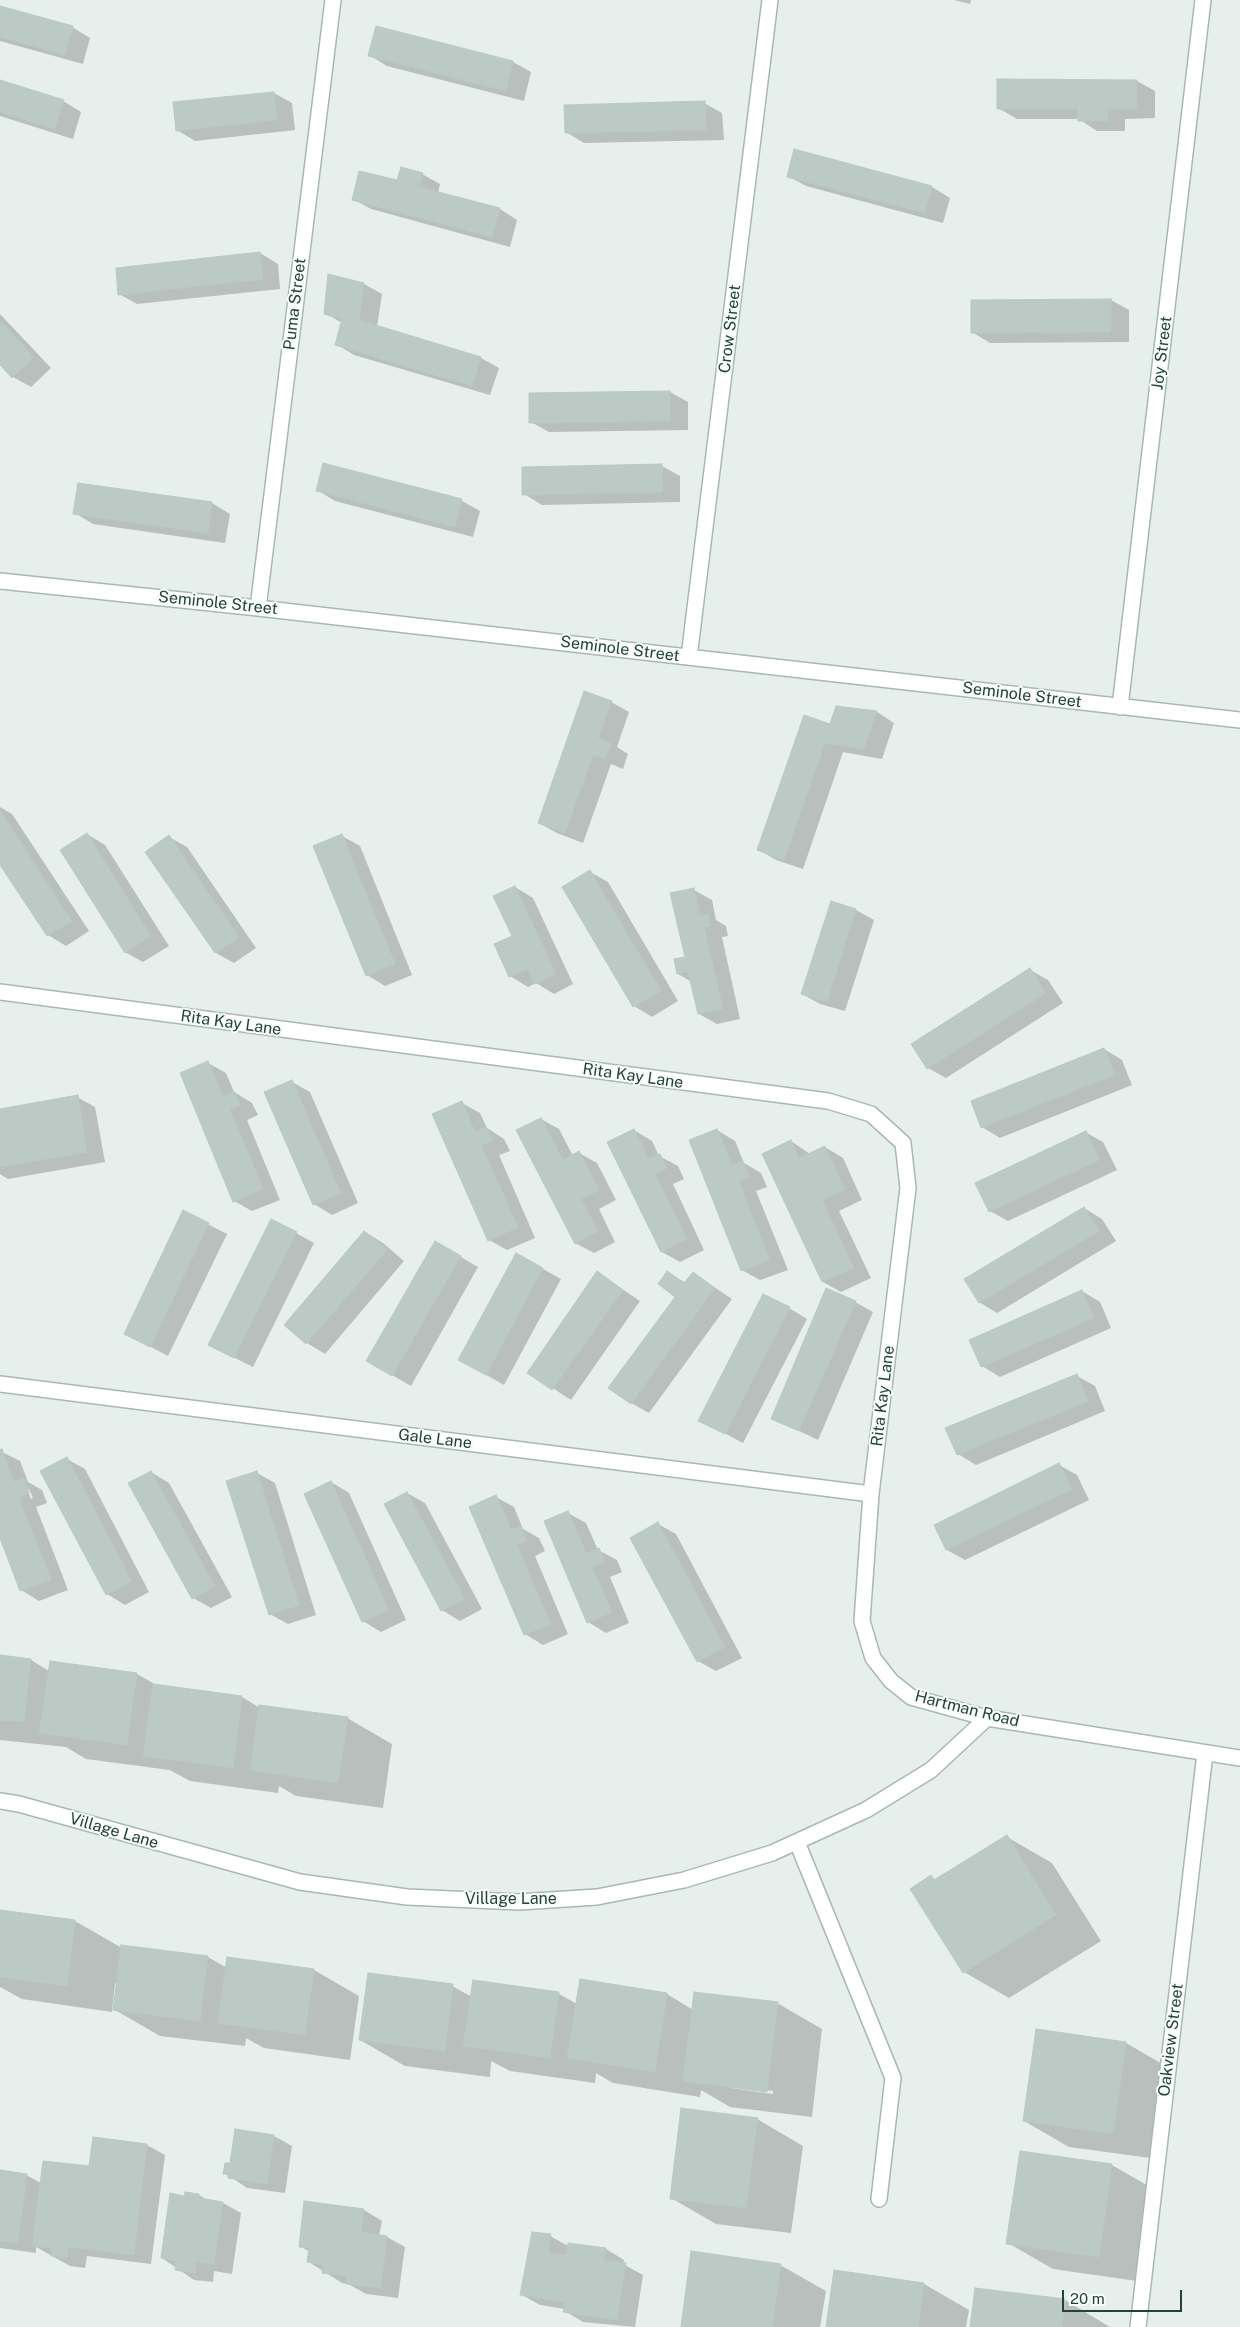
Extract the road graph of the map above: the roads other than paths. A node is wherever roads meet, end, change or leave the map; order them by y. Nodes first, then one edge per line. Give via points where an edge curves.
1 (333, 0) edge
2 (770, 0) edge
3 (1204, 0) edge
4 (0, 581) edge
5 (258, 608) junction
6 (689, 657) junction
7 (1120, 706) junction
8 (1240, 720) edge
9 (0, 992) edge
10 (0, 1384) edge
11 (871, 1494) junction
12 (987, 1718) junction
13 (1205, 1753) junction
14 (1240, 1758) edge
15 (0, 1801) edge
16 (796, 1842) junction
17 (879, 2199) dead end
18 (1138, 2327) edge

1 - 5 street, Puma Street
2 - 6 street, Crow Street
3 - 7 street, Joy Street
4 - 5 street, Seminole Street
5 - 6 street, Seminole Street
6 - 7 street, Seminole Street
7 - 8 street, Seminole Street
9 - 11 street, Rita Kay Lane via 828,1101 870,1114 903,1143 908,1188
10 - 11 street, Gale Lane
11 - 12 street, Hartman Road via 862,1621 873,1658 891,1681 911,1697
12 - 13 street, Hartman Road
12 - 16 street, Village Lane via 931,1770 866,1810
13 - 14 street, Hartman Road
13 - 18 street, Oakview Street
15 - 16 street, Village Lane via 300,1882 416,1898 519,1902 597,1897 684,1880 772,1853
16 - 17 street via 893,2078

